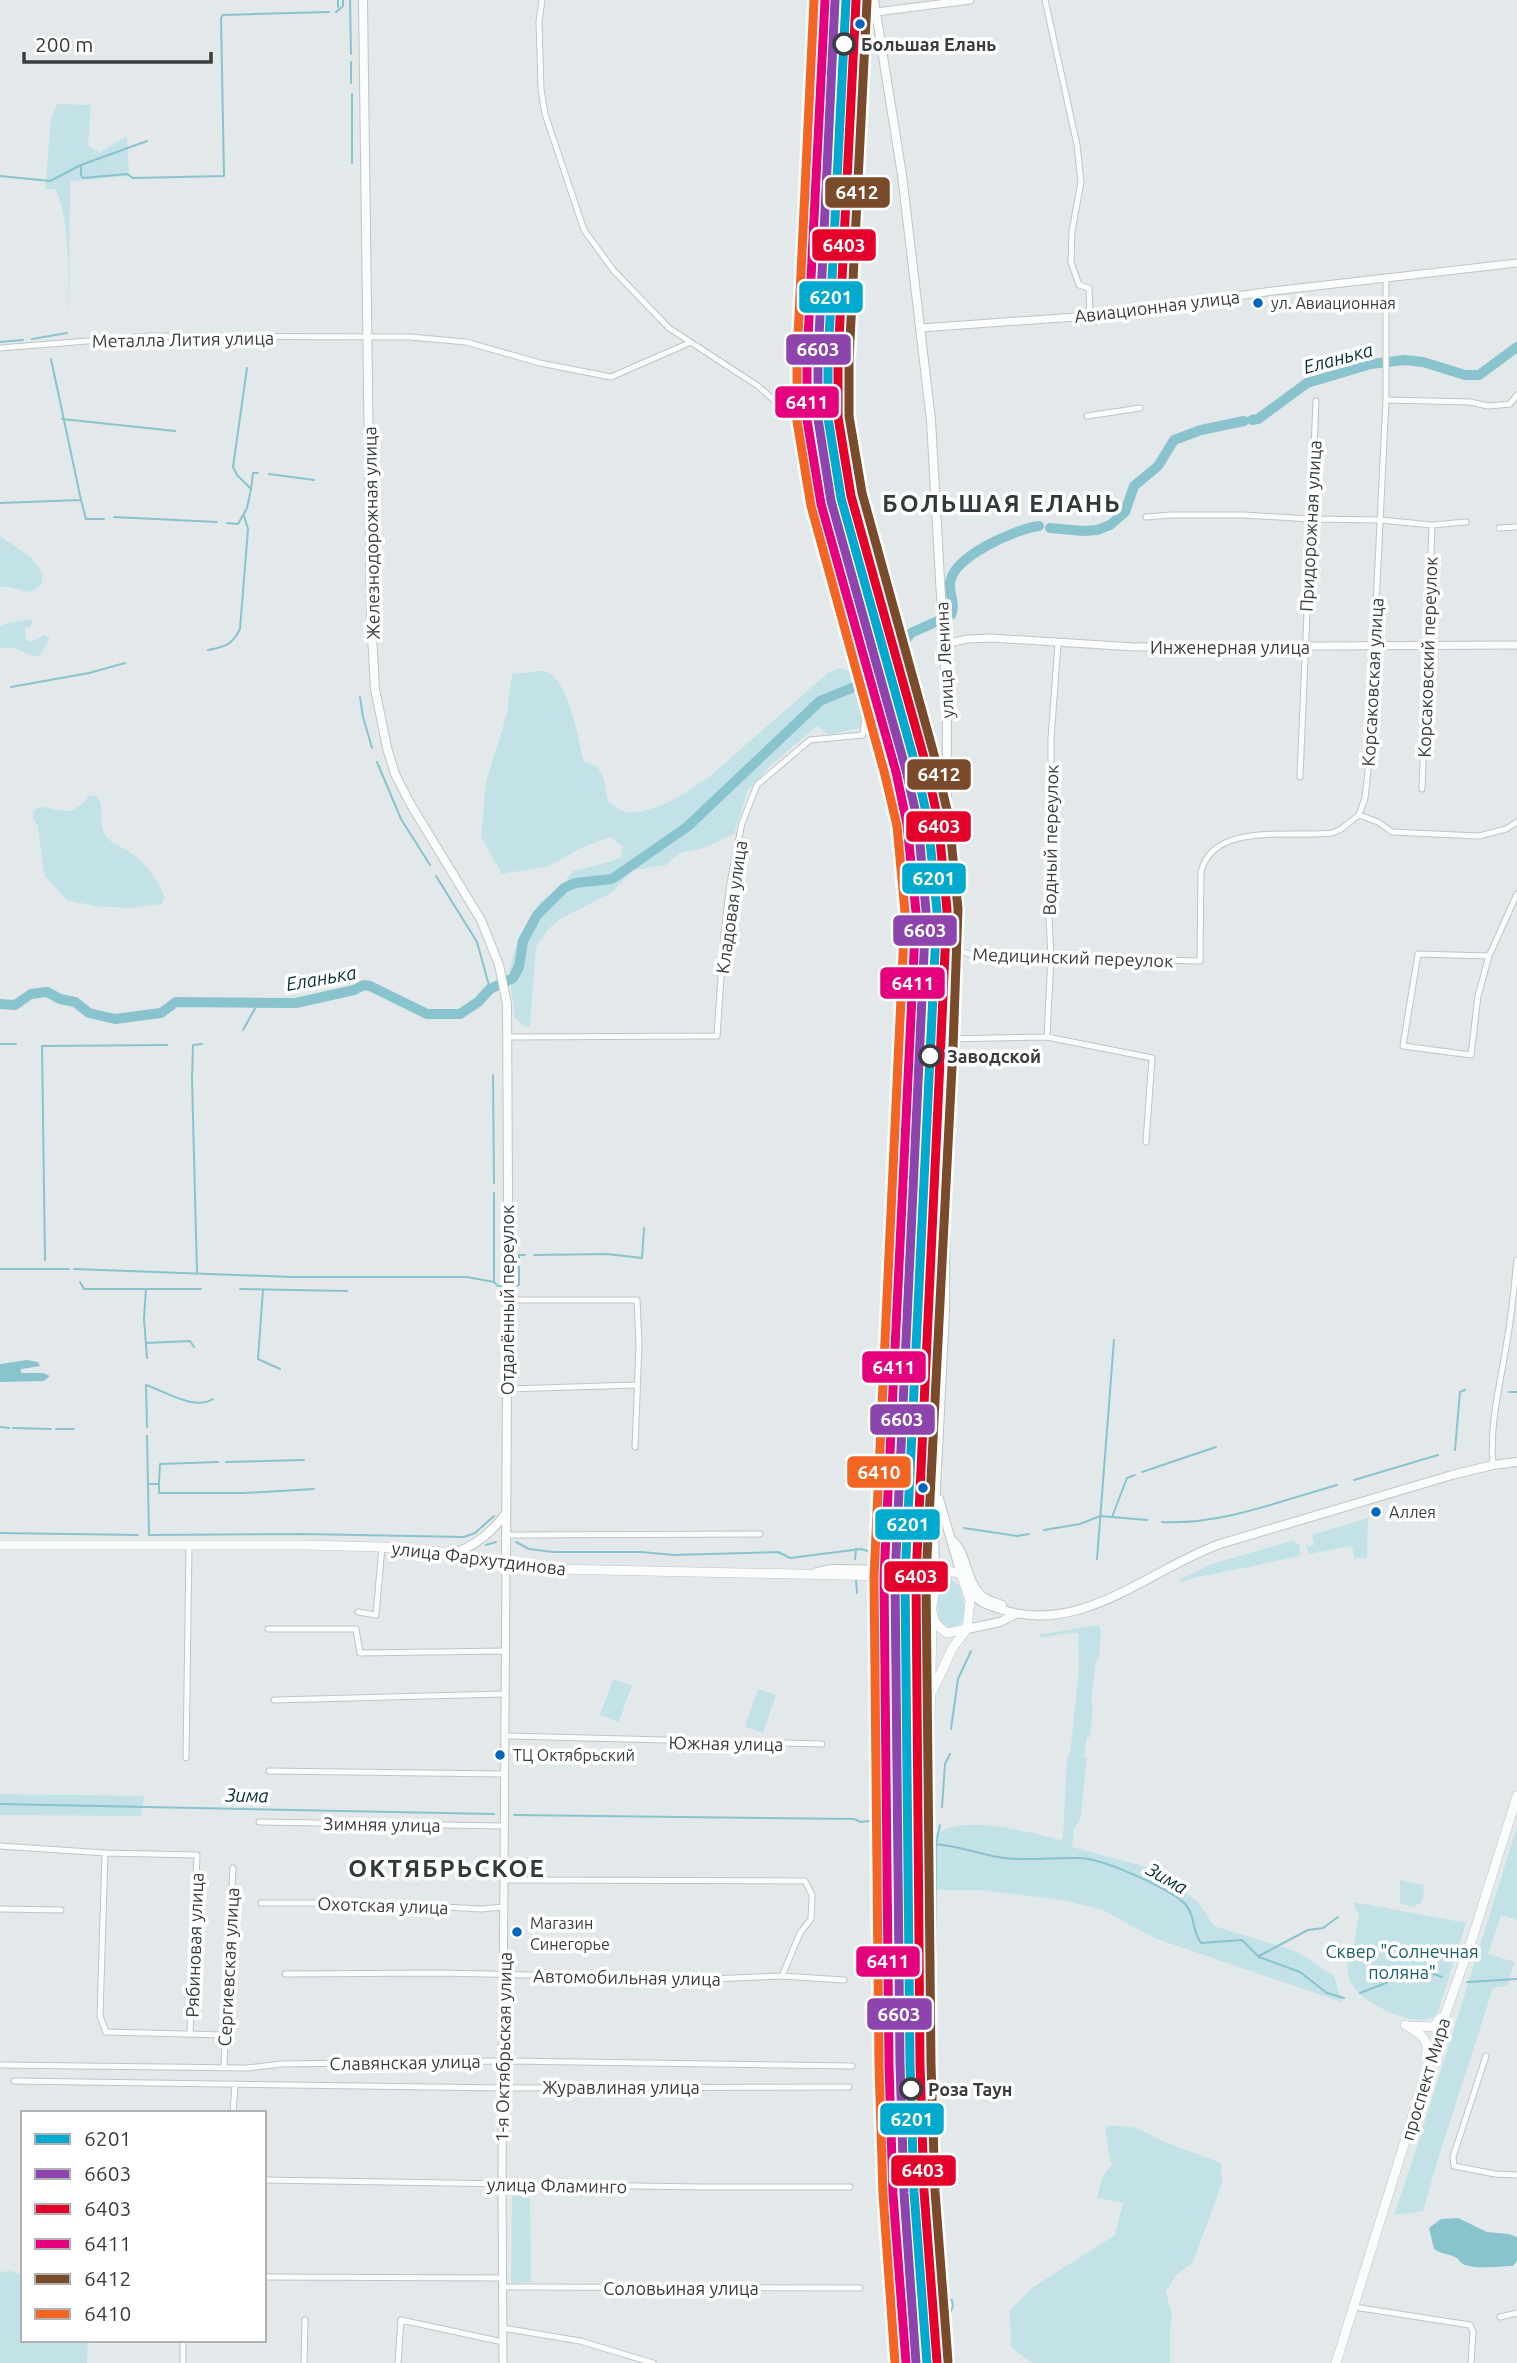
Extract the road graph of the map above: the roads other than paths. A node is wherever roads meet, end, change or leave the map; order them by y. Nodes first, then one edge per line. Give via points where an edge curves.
1 (363, 0) edge
2 (542, 0) edge
3 (874, 0) edge
4 (970, 0) edge
5 (1045, 0) edge
6 (876, 12) junction
7 (1517, 263) edge
8 (1386, 278) junction
9 (1090, 316) junction
10 (921, 328) junction
11 (367, 337) junction
12 (689, 342) junction
13 (0, 348) edge
14 (1517, 395) edge
15 (1386, 400) junction
16 (1315, 401) dead end
17 (1140, 408) dead end
18 (1087, 416) dead end
19 (1146, 517) dead end
20 (1310, 519) junction
21 (1380, 520) junction
22 (1466, 522) dead end
23 (1432, 525) junction
24 (1517, 527) edge
25 (1499, 528) dead end
26 (1058, 643) junction
27 (944, 644) junction
28 (1374, 645) junction
29 (1517, 645) edge
30 (1428, 646) junction
31 (1304, 647) junction
32 (1300, 777) dead end
33 (1422, 789) dead end
34 (1359, 815) junction
35 (1517, 822) edge
36 (1517, 894) edge
37 (948, 948) junction
38 (1051, 956) junction
39 (1489, 956) junction
40 (508, 1037) junction
41 (1047, 1037) junction
42 (947, 1040) junction
43 (1146, 1142) dead end
44 (1517, 1260) edge
45 (508, 1300) junction
46 (1508, 1339) junction
47 (1517, 1340) edge
48 (636, 1385) junction
49 (506, 1389) junction
50 (635, 1447) dead end
51 (1517, 1462) edge
52 (1493, 1465) junction
53 (937, 1493) junction
54 (506, 1513) junction
55 (934, 1527) junction
56 (760, 1534) dead end
57 (506, 1535) junction
58 (951, 1539) junction
59 (0, 1545) edge
60 (189, 1546) junction
61 (382, 1546) junction
62 (454, 1553) junction
63 (506, 1563) junction
64 (812, 1573) junction
65 (935, 1574) junction
66 (961, 1574) junction
67 (888, 1576) junction
68 (965, 1585) junction
69 (358, 1612) dead end
70 (1016, 1614) junction
71 (932, 1617) junction
72 (268, 1629) dead end
73 (967, 1629) junction
74 (504, 1651) junction
75 (503, 1694) junction
76 (929, 1698) junction
77 (274, 1700) dead end
78 (504, 1736) junction
79 (822, 1744) dead end
80 (186, 1758) dead end
81 (269, 1771) dead end
82 (504, 1774) junction
83 (1517, 1796) edge
84 (259, 1822) dead end
85 (504, 1826) junction
86 (0, 1846) edge
87 (105, 1853) junction
88 (233, 1868) dead end
89 (504, 1880) junction
90 (261, 1903) dead end
91 (504, 1907) junction
92 (0, 1909) edge
93 (61, 1910) dead end
94 (285, 1974) dead end
95 (504, 1976) junction
96 (782, 1976) junction
97 (844, 1980) dead end
98 (1453, 1992) junction
99 (1405, 2025) junction
100 (190, 2034) junction
101 (225, 2035) junction
102 (1437, 2035) junction
103 (1486, 2056) dead end
104 (503, 2062) junction
105 (0, 2065) edge
106 (852, 2066) dead end
107 (224, 2067) junction
108 (14, 2081) dead end
109 (235, 2084) junction
110 (849, 2087) dead end
111 (503, 2088) junction
112 (1420, 2093) junction
113 (233, 2111) edge
114 (1517, 2175) edge
115 (266, 2180) edge
116 (502, 2185) junction
117 (850, 2188) dead end
118 (266, 2277) edge
119 (502, 2278) junction
120 (502, 2287) junction
121 (860, 2288) dead end
122 (1354, 2307) junction
123 (1517, 2313) edge
124 (1500, 2317) dead end
125 (305, 2320) dead end
126 (503, 2328) junction
127 (183, 2342) edge
128 (503, 2342) junction
129 (183, 2363) edge
130 (304, 2363) edge
131 (398, 2363) edge
132 (503, 2363) edge
133 (653, 2363) edge
134 (944, 2363) edge
135 (1336, 2363) edge
136 (1471, 2363) edge

1 - 11 main road, Железнодорожная улица
2 - 12 street, Кладовая улица via 544,114 584,230 614,271 669,328
3 - 6 main road, улица Ленина
4 - 6 street
5 - 9 street via 1077,145 1081,182 1071,262 1079,285 1089,288
6 - 10 main road, улица Ленина
7 - 8 street, Авиационная улица
8 - 9 street, Авиационная улица
8 - 15 street, Корсаковская улица
9 - 10 street, Авиационная улица
10 - 27 main road, улица Ленина via 932,427
11 - 12 street, Металла Лития улица via 466,342 611,377
11 - 13 street, Металла Лития улица via 173,335
11 - 40 main road, Железнодорожная улица via 375,689 395,774 481,920 499,965
12 - 40 street, Кладовая улица via 758,386 792,416 842,559 866,708 863,735 810,740 757,785 742,823 730,883 717,1037
14 - 15 street via 1510,404 1488,405
15 - 21 street, Корсаковская улица
16 - 20 street, Придорожная улица
17 - 18 street
19 - 20 street via 1244,514
20 - 21 street
20 - 31 street, Придорожная улица
21 - 23 street
21 - 28 street, Корсаковская улица
22 - 23 street
23 - 30 street, Корсаковский переулок
24 - 25 street
26 - 27 street, Инженерная улица via 992,638
26 - 31 street, Инженерная улица
26 - 38 street, Водный переулок via 1051,739
27 - 37 main road, улица Ленина
28 - 30 street, Инженерная улица
28 - 31 street, Инженерная улица
28 - 34 street, Корсаковская улица via 1373,723 1365,799
29 - 30 street, Инженерная улица
30 - 33 street, Корсаковский переулок
31 - 32 street, Придорожная улица
34 - 35 street via 1392,832 1432,834 1479,836
34 - 38 street, Медицинский переулок via 1332,834 1240,837 1213,850 1201,872 1200,961
36 - 39 street
37 - 38 street, Медицинский переулок via 973,955
37 - 42 main road, улица Ленина
38 - 41 street, Водный переулок
39 - 39 street via 1478,996 1471,1055 1403,1046 1418,954
40 - 45 main road, Отдалённый переулок
41 - 42 street
41 - 43 street via 1152,1058
42 - 53 main road, улица Ленина
44 - 46 street
45 - 48 street via 637,1300
45 - 49 main road, Отдалённый переулок
46 - 47 street
46 - 52 street via 1493,1430
48 - 49 street
48 - 50 street
49 - 54 main road, Отдалённый переулок
51 - 52 main road
52 - 70 main road via 1220,1544 1086,1608 1047,1615
53 - 55 main road, улица Ленина
53 - 58 main road, улица Ленина
54 - 57 main road, Отдалённый переулок
54 - 62 main road via 477,1542
55 - 64 main road via 928,1559 914,1570
55 - 65 main road, улица Ленина
56 - 57 street
57 - 63 main road, Отдалённый переулок
58 - 66 main road, улица Ленина
58 - 70 main road via 982,1597
59 - 60 main road, улица Фархутдинова
60 - 61 main road, улица Фархутдинова
60 - 80 street
61 - 62 main road, улица Фархутдинова
61 - 69 street via 376,1615
62 - 63 main road, улица Фархутдинова
63 - 64 main road, улица Фархутдинова via 609,1572
63 - 74 street, 1-я Октябрьская улица
64 - 67 main road, улица Фархутдинова
65 - 66 main road via 950,1570
65 - 67 main road
65 - 71 main road
66 - 68 main road
67 - 71 main road, улица Фархутдинова via 923,1587 930,1596
68 - 70 main road via 981,1603
68 - 73 main road via 970,1600
70 - 73 main road
71 - 73 main road via 947,1633
71 - 76 main road
72 - 74 street via 356,1629 360,1653
73 - 76 main road via 953,1647
74 - 75 street, 1-я Октябрьская улица
75 - 77 street
75 - 78 street, 1-я Октябрьская улица
76 - 134 main road via 927,2121
78 - 79 street, Южная улица
78 - 82 street, 1-я Октябрьская улица
81 - 82 street
82 - 85 street, 1-я Октябрьская улица
83 - 98 main road, проспект Мира
84 - 85 street, Зимняя улица
85 - 89 street, 1-я Октябрьская улица
86 - 87 street
87 - 100 street via 100,2016 106,2032
87 - 100 street, Рябиновая улица via 197,1855
88 - 101 street, Сергиевская улица
89 - 91 street, 1-я Октябрьская улица
89 - 96 street via 805,1881 811,1895 811,1919
90 - 91 street, Охотская улица
91 - 95 street, 1-я Октябрьская улица
92 - 93 street
94 - 95 street, Автомобильная улица
95 - 96 street, Автомобильная улица
95 - 104 street, 1-я Октябрьская улица
96 - 97 street, Автомобильная улица
98 - 99 main road via 1434,2027
98 - 102 main road, проспект Мира
99 - 102 main road
99 - 112 main road via 1423,2036 1427,2046
100 - 101 street
101 - 107 street, Сергиевская улица
102 - 112 main road, проспект Мира
103 - 114 street via 1454,2166
104 - 106 street, Славянская улица
104 - 107 street, Славянская улица
104 - 111 street, 1-я Октябрьская улица
105 - 107 street, Славянская улица
108 - 109 street, Журавлиная улица
109 - 111 street, Журавлиная улица
109 - 113 street
110 - 111 street, Журавлиная улица
111 - 116 street, 1-я Октябрьская улица
112 - 122 main road, проспект Мира
115 - 116 street, улица Фламинго
116 - 117 street, улица Фламинго
116 - 119 street, 1-я Октябрьская улица
118 - 119 street
119 - 120 street, 1-я Октябрьская улица
120 - 121 street, Соловьиная улица
120 - 126 street, 1-я Октябрьская улица
122 - 135 main road, проспект Мира
122 - 136 street via 1470,2325
123 - 124 street
125 - 130 street
126 - 128 street, 1-я Октябрьская улица
126 - 133 street via 580,2341
127 - 129 street
128 - 131 street via 401,2320
128 - 132 street, 1-я Октябрьская улица

